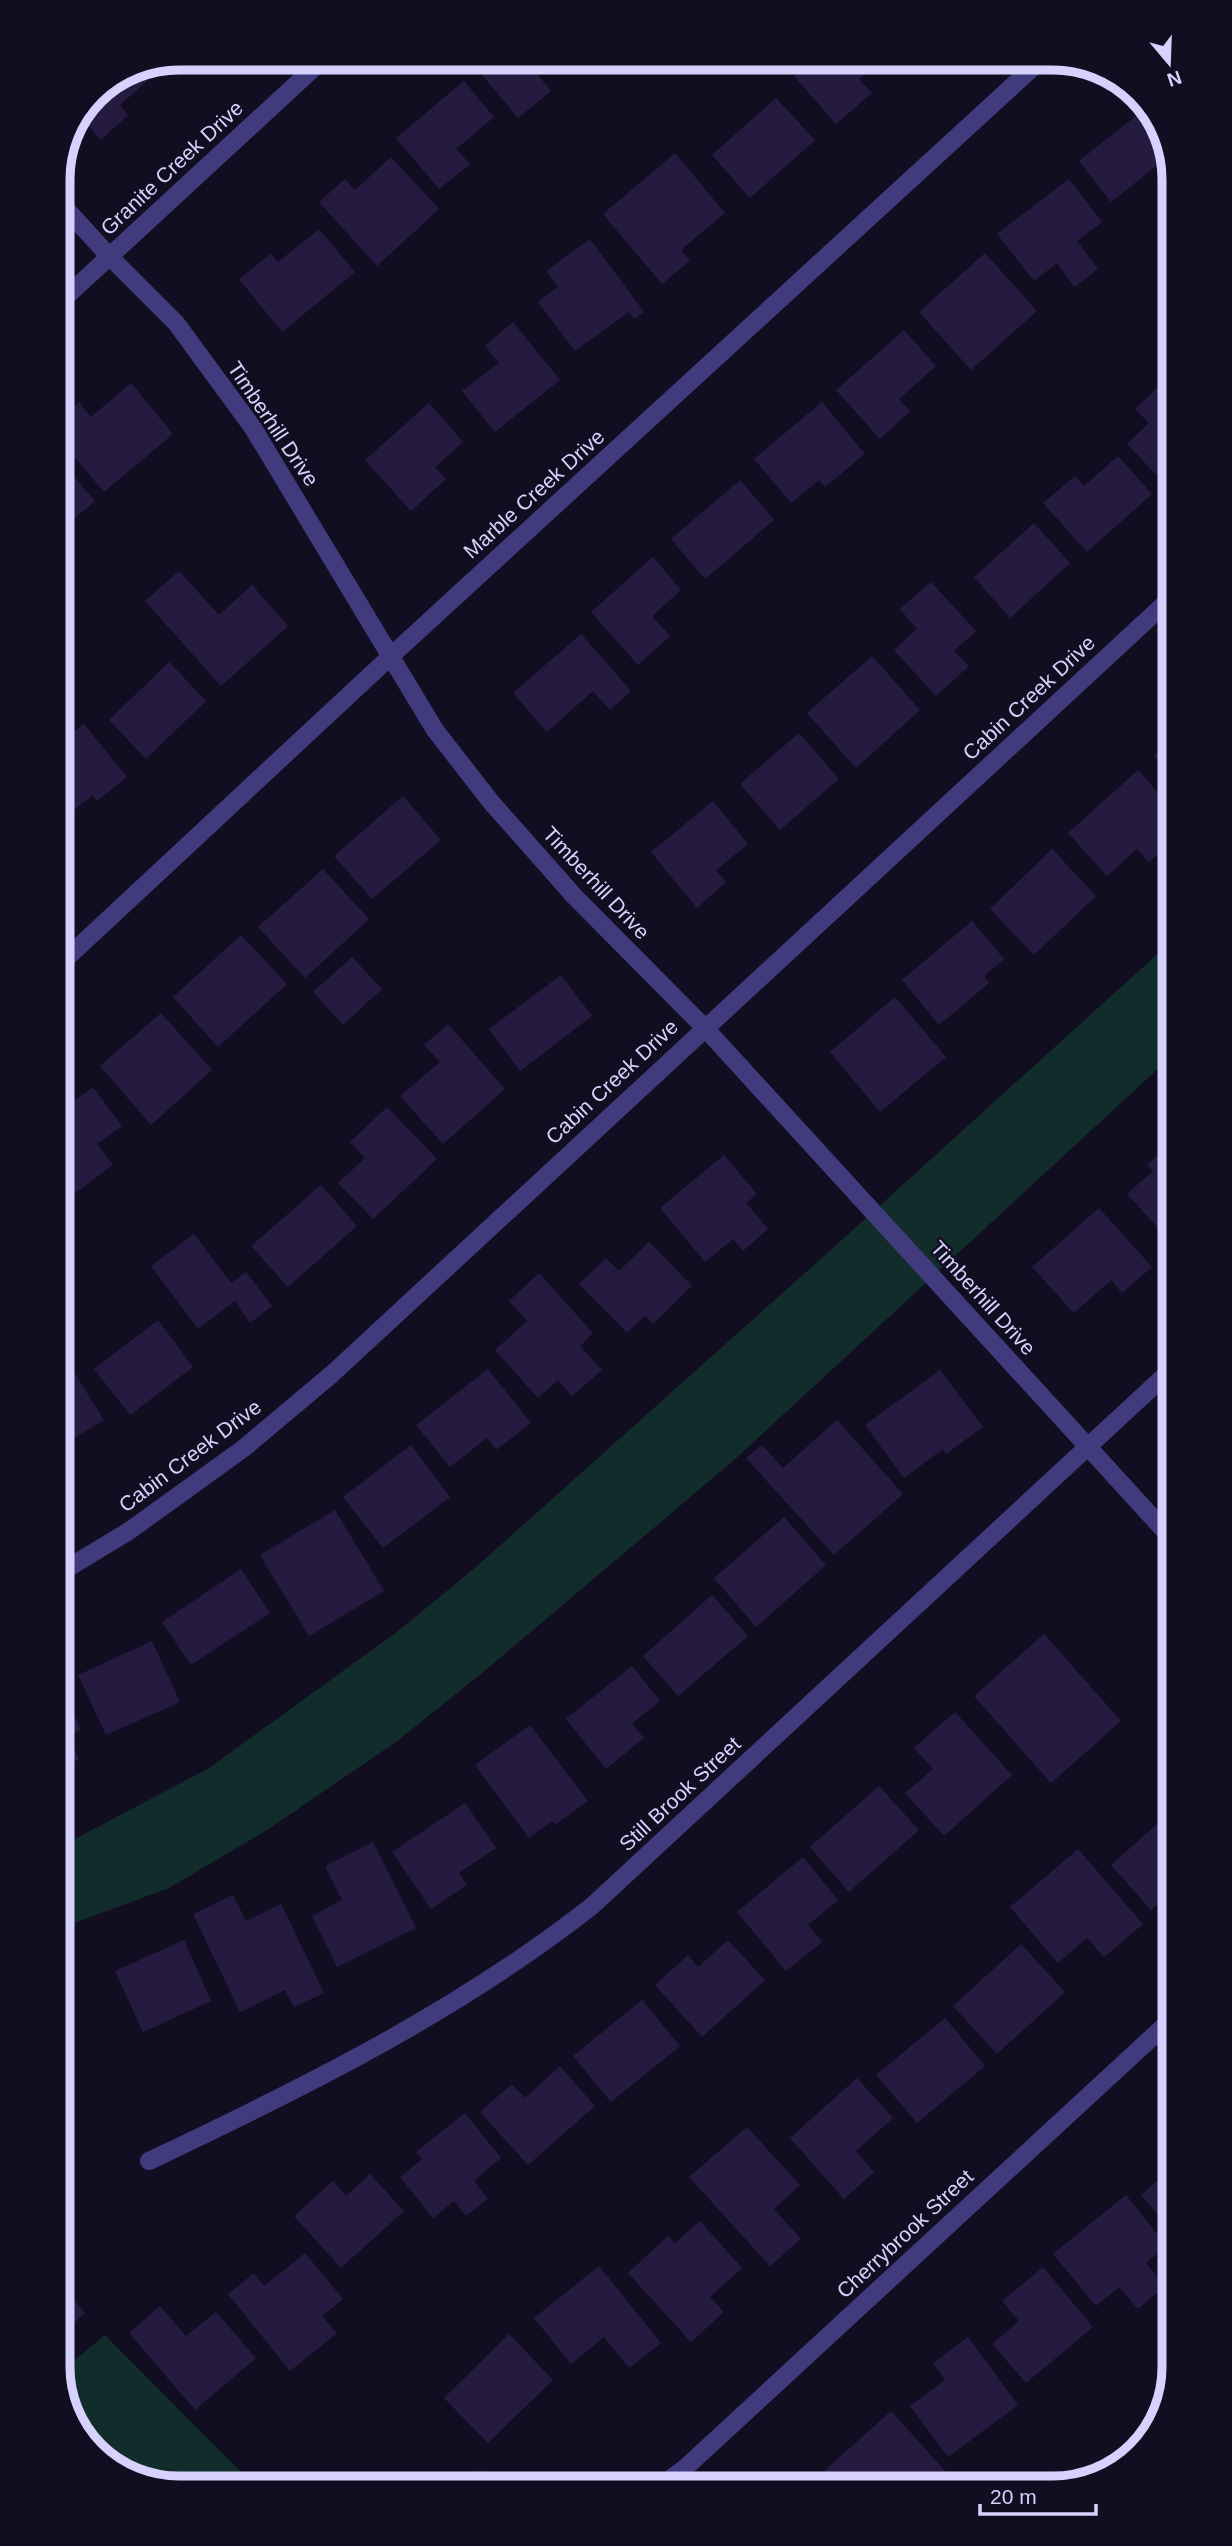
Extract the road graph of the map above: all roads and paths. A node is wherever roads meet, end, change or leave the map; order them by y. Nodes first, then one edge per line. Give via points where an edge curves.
1 (312, 70) edge
2 (1030, 70) edge
3 (70, 213) edge
4 (109, 256) junction
5 (70, 293) edge
6 (1162, 606) edge
7 (391, 655) junction
8 (70, 955) edge
9 (704, 1027) junction
10 (1162, 1378) edge
11 (1088, 1447) junction
12 (1162, 1528) edge
13 (70, 1567) edge
14 (1162, 2028) edge
15 (149, 2161) dead end
16 (674, 2476) edge

1 - 4 street, Granite Creek Drive
2 - 7 street, Marble Creek Drive
3 - 4 street, Timberhill Drive
4 - 5 street, Granite Creek Drive
4 - 7 street, Timberhill Drive via 176,323 253,428
6 - 9 street, Cabin Creek Drive
7 - 8 street, Marble Creek Drive
7 - 9 street, Timberhill Drive via 435,730 491,802 575,897
9 - 11 street, Timberhill Drive
9 - 13 street, Cabin Creek Drive via 322,1382 244,1448 129,1531
10 - 11 street, Still Brook Street
11 - 12 street, Timberhill Drive
11 - 15 street, Still Brook Street via 592,1906 548,1941 465,1997 275,2102
14 - 16 street, Cherrybrook Street

